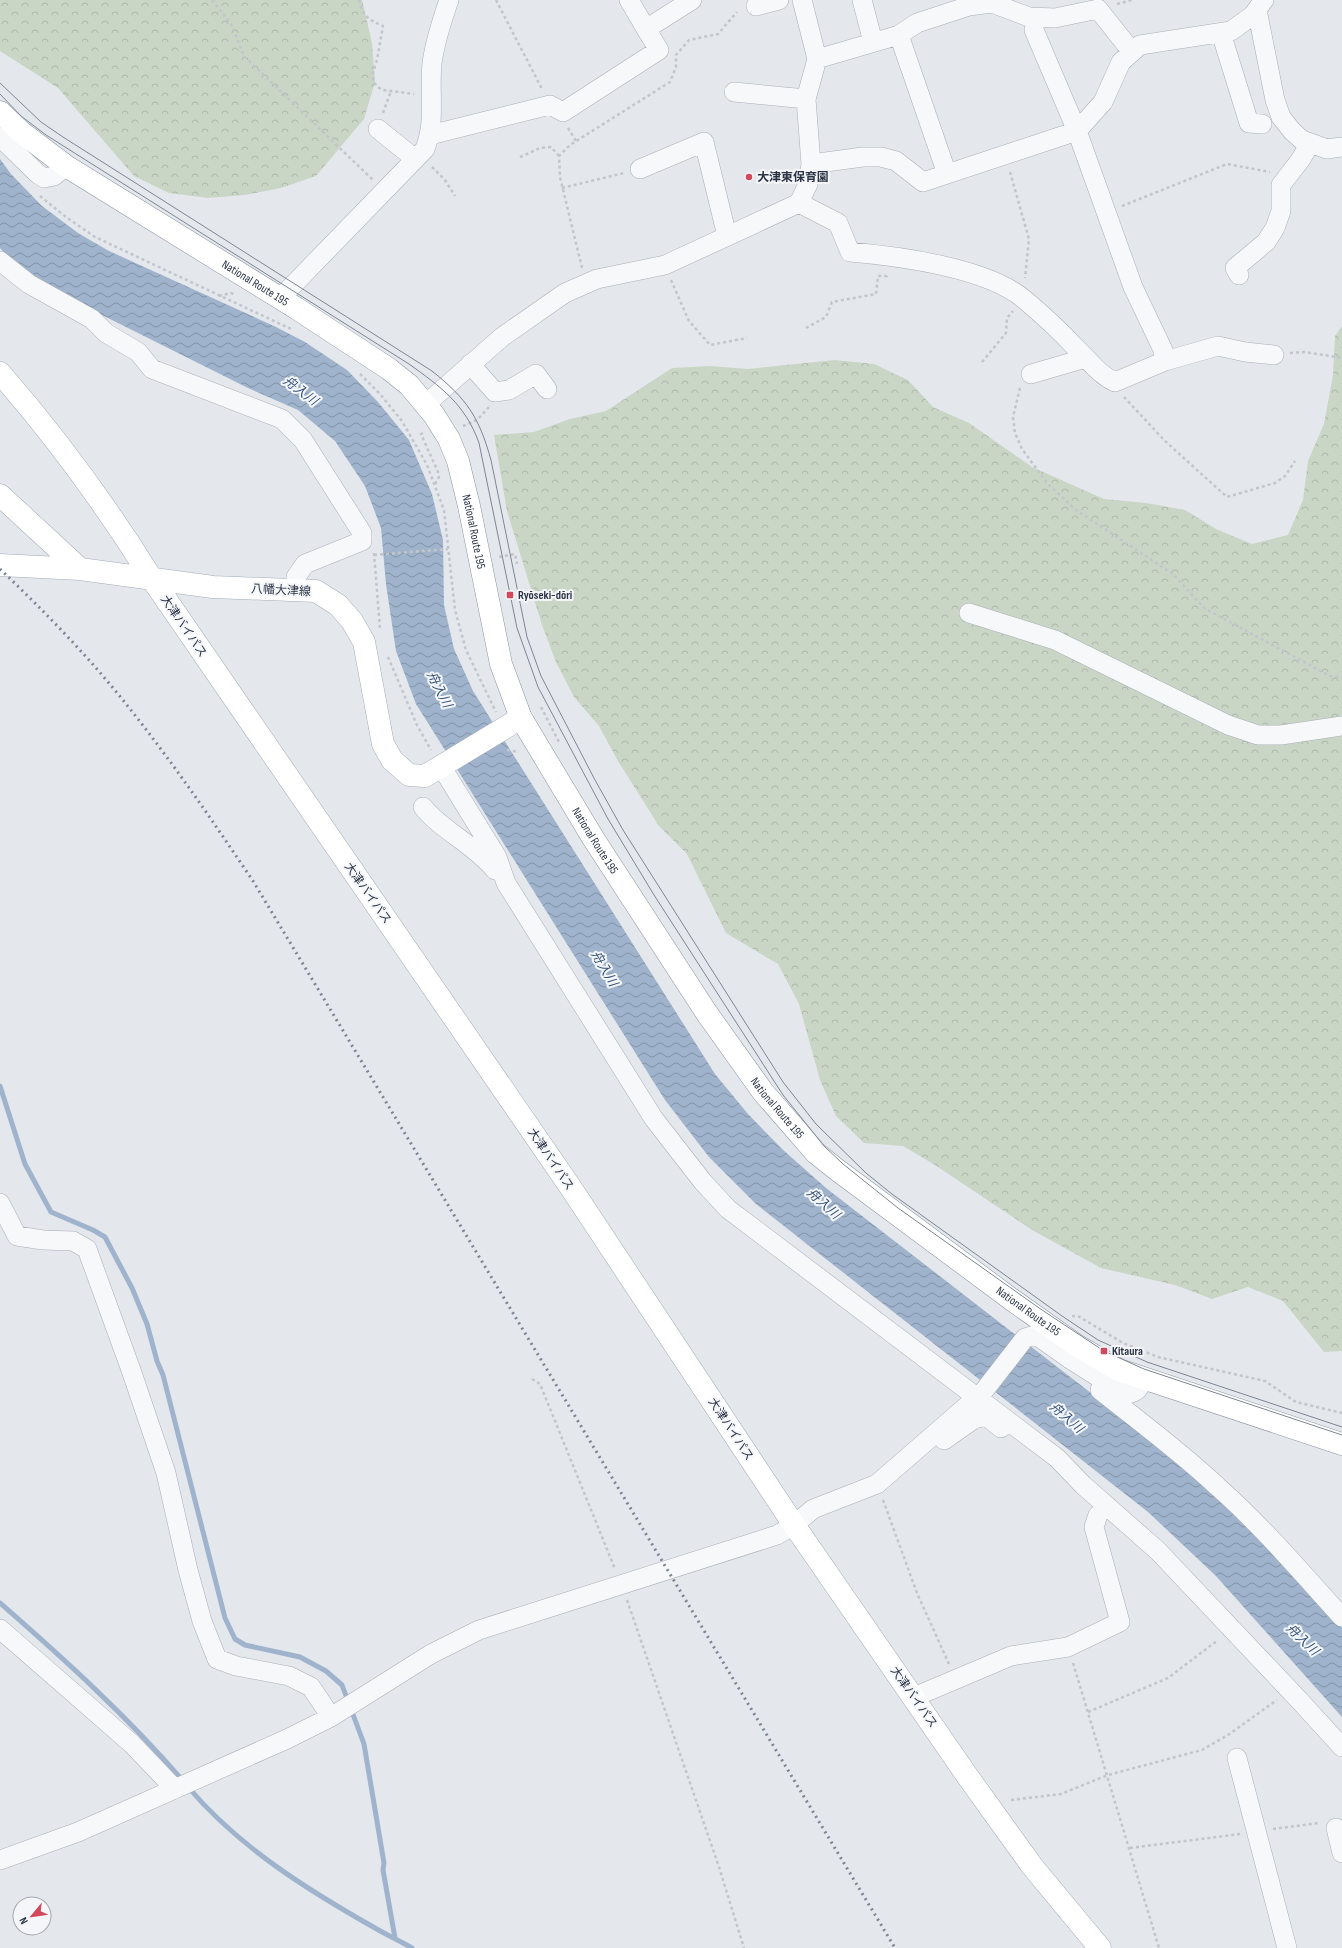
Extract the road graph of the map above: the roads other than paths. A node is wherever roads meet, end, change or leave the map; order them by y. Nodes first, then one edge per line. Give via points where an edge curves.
1 (448, 0) edge
2 (629, 0) edge
3 (692, 0) edge
4 (779, 0) edge
5 (802, 0) edge
6 (862, 0) edge
7 (990, 2) edge
8 (1260, 5) edge
9 (756, 6) dead end
10 (646, 29) junction
11 (1034, 30) dead end
12 (1221, 33) junction
13 (899, 35) junction
14 (874, 42) junction
15 (1132, 52) junction
16 (817, 59) junction
17 (734, 92) dead end
18 (806, 99) junction
19 (0, 112) edge
20 (1262, 124) dead end
21 (378, 129) road end
22 (1077, 131) junction
23 (430, 135) junction
24 (0, 137) edge
25 (1310, 143) junction
26 (1342, 147) edge
27 (417, 156) junction
28 (811, 164) junction
29 (66, 166) junction
30 (640, 169) road end
31 (947, 174) junction
32 (799, 203) junction
33 (727, 236) junction
34 (0, 261) edge
35 (1239, 275) dead end
36 (284, 301) junction
37 (82, 328) dead end
38 (1274, 355) road end
39 (1086, 358) junction
40 (1165, 361) junction
41 (470, 364) junction
42 (152, 368) junction
43 (0, 373) edge
44 (1031, 374) road end
45 (547, 389) dead end
46 (426, 404) junction
47 (0, 496) edge
48 (0, 565) edge
49 (80, 569) junction
50 (152, 579) junction
51 (295, 590) junction
52 (969, 613) dead end
53 (508, 725) junction
54 (1342, 726) edge
55 (443, 765) junction
56 (423, 807) dead end
57 (506, 883) junction
58 (0, 1204) edge
59 (1027, 1337) junction
60 (1144, 1378) junction
61 (979, 1395) junction
62 (1342, 1444) edge
63 (880, 1481) junction
64 (1098, 1515) junction
65 (794, 1525) junction
66 (1144, 1539) junction
67 (1342, 1617) edge
68 (0, 1629) edge
69 (914, 1697) junction
70 (331, 1717) junction
71 (1342, 1747) edge
72 (1237, 1758) dead end
73 (175, 1789) junction
74 (1331, 1825) road end
75 (1342, 1853) edge
76 (0, 1860) edge
77 (1100, 1948) edge
78 (1286, 1948) edge

1 - 23 street via 432,63
2 - 10 street
3 - 10 street
4 - 9 street
5 - 16 street
6 - 14 street
7 - 13 street via 917,23
7 - 15 street via 1029,17 1055,18 1098,9
8 - 12 street via 1253,16 1231,31
8 - 25 street via 1275,100 1282,117 1302,140
10 - 23 street via 659,50 563,112 550,105
11 - 22 street
12 - 15 street via 1140,44
12 - 20 street via 1249,123
13 - 14 street
13 - 31 street
14 - 16 street
15 - 22 street via 1121,62 1103,102
16 - 18 street
17 - 18 street
18 - 28 street
19 - 29 main road, National Route 195 via 21,132
21 - 27 street
22 - 31 street
22 - 40 street via 1133,287 1163,350
23 - 27 street via 425,149
24 - 29 street via 44,178 54,176
25 - 26 street via 1327,149
25 - 35 street via 1281,185 1281,211 1275,228 1266,242 1235,268
27 - 36 street via 288,290
28 - 31 street via 882,157 896,160 923,182
28 - 32 street via 808,184
29 - 36 main road, National Route 195
30 - 33 street via 704,142
32 - 33 street
32 - 39 street via 838,222 850,252 890,255 971,273 1010,290 1023,298
33 - 41 street via 664,265 597,279 565,293 502,337
34 - 42 street via 29,284 92,319 106,333 138,352
36 - 46 main road, National Route 195 via 389,369 409,385
37 - 42 street via 112,349
38 - 40 street via 1218,346
39 - 40 street via 1104,377 1115,382
39 - 44 street
41 - 45 street via 495,392 509,390 536,374
41 - 46 street
42 - 51 street via 282,419 303,440 362,533 362,541 305,564 296,577
43 - 50 main road, 大津バイパス via 48,430 128,541
46 - 53 main road, National Route 195 via 449,439 458,461 501,664
47 - 49 main road
48 - 49 main road, 八幡大津線
49 - 50 main road, 八幡大津線
50 - 51 main road, 八幡大津線 via 213,587
50 - 65 main road, 大津バイパス via 571,1188
51 - 55 main road, 八幡大津線 via 316,591 338,605 352,621 364,642 384,744 392,760 409,775 425,776
52 - 54 street via 1054,640 1228,725 1258,735 1281,736
53 - 55 main road, 八幡大津線
53 - 60 main road, National Route 195 via 594,838 706,1012 763,1092 816,1153 1065,1338 1119,1370
55 - 57 street via 497,857
56 - 57 street via 430,816 485,857
57 - 61 street via 654,1119 703,1182 728,1209
58 - 70 street via 17,1236 73,1241 87,1248 166,1473 188,1570 202,1621 217,1659 236,1666 289,1676 311,1687
59 - 60 street via 1036,1335 1125,1394 1139,1390
59 - 61 street
59 - 67 street via 1176,1449 1219,1487 1276,1543
60 - 62 main road, National Route 195
61 - 63 street
61 - 66 street via 1057,1458 1083,1485
63 - 64 street via 908,1466 974,1419 986,1416 1046,1464
63 - 65 street via 813,1509
64 - 66 street via 1118,1531
64 - 69 street via 1094,1527 1120,1622 1068,1647 1010,1656
65 - 69 main road, 大津バイパス
65 - 70 street via 777,1535 479,1630 431,1654
66 - 71 street
68 - 73 street via 132,1744
69 - 77 main road, 大津バイパス via 1032,1866
70 - 73 street
72 - 78 street
73 - 76 street via 78,1832
74 - 75 street

